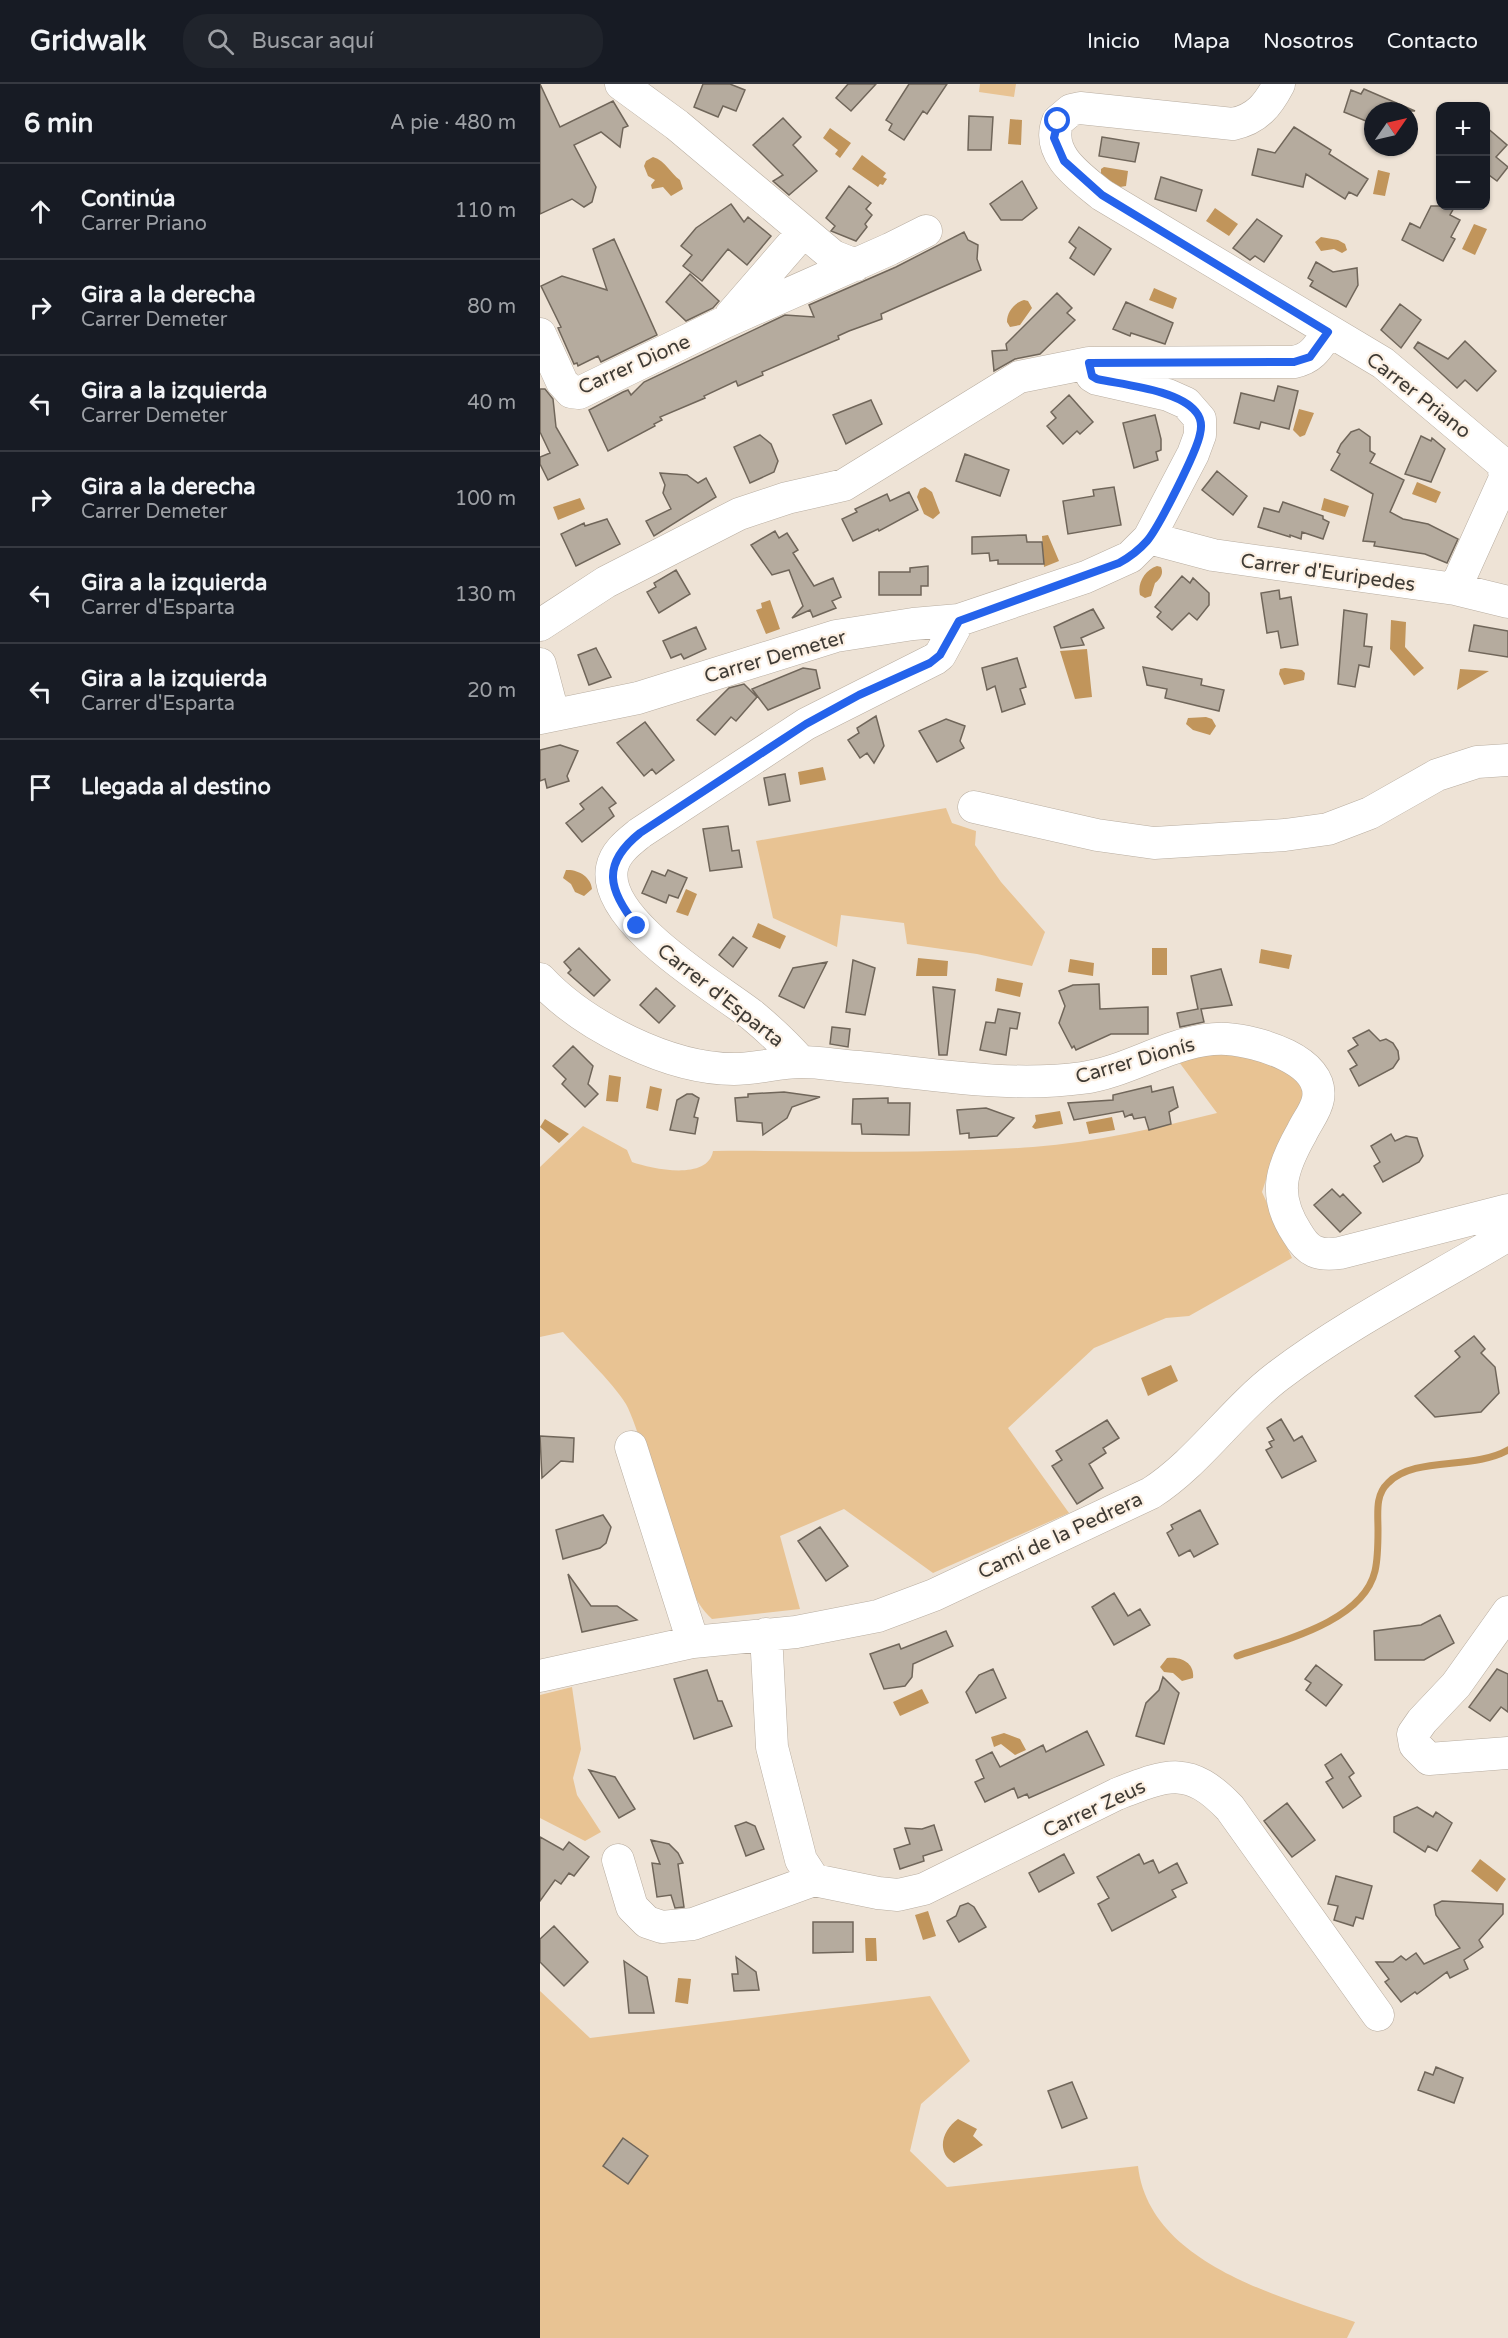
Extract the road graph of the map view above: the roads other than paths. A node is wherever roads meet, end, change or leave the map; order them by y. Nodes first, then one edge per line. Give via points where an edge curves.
1 (621, 84) edge
2 (1279, 84) edge
3 (926, 231) dead end
4 (803, 232) junction
5 (856, 265) junction
6 (725, 322) junction
7 (1328, 332) junction
8 (540, 334) edge
9 (1089, 363) junction
10 (1149, 538) junction
11 (1455, 589) junction
12 (1508, 602) edge
13 (959, 621) junction
14 (540, 625) edge
15 (540, 664) edge
16 (546, 715) edge
17 (1508, 760) edge
18 (974, 807) dead end
19 (540, 979) edge
20 (801, 1062) junction
21 (1508, 1210) edge
22 (1508, 1235) edge
23 (631, 1447) dead end
24 (1508, 1612) edge
25 (766, 1634) junction
26 (693, 1642) junction
27 (540, 1676) edge
28 (1508, 1754) edge
29 (618, 1860) dead end
30 (814, 1880) junction
31 (1378, 2015) dead end

1 - 4 street via 677,125
2 - 7 street, Carrer Priano via 1254,117 1233,124 1080,108 1058,121 1054,138 1064,161 1102,195
3 - 5 street, Carrer Dione
4 - 5 street via 833,256
4 - 6 street, Carrer Dione
5 - 6 street, Carrer Dione
6 - 8 street, Carrer Dione via 579,393 571,392 562,382
7 - 9 street via 1310,357 1294,362
7 - 11 street, Carrer Priano via 1402,377 1503,464 1505,478
9 - 10 street, Carrer Demeter via 1092,376 1097,379 1168,395 1186,403 1200,419 1200,435 1193,454
9 - 14 street via 1010,381 844,485 739,514 606,582
10 - 11 street, Carrer d'Euripedes via 1213,555
10 - 13 street, Carrer Demeter via 1119,563
11 - 12 street, Carrer d'Euripedes
13 - 16 street, Carrer Demeter via 934,621 836,636 638,698
13 - 20 street, Carrer d'Esparta via 935,659 842,704 766,749 640,833 627,843 615,861 612,875 616,891 637,926 777,1036
15 - 16 street, Carrer Demeter
17 - 18 street via 1477,762 1437,775 1371,813 1328,829 1285,835 1154,843 1096,835
19 - 20 street, Carrer Dionís via 558,998 588,1019 647,1049 716,1068
20 - 21 street, Carrer Dionís via 997,1081 1057,1082 1088,1078 1199,1041 1263,1045 1295,1059 1313,1077 1317,1088 1316,1107 1287,1160 1281,1180 1285,1212 1310,1251 1323,1255 1340,1253
22 - 25 street, Camí de la Pedrera via 1279,1376 1177,1473 1150,1493 914,1604 846,1623
23 - 26 street
24 - 28 street via 1456,1685 1413,1734 1415,1746 1429,1759
25 - 26 street, Camí de la Pedrera
25 - 30 street via 772,1747 801,1860
26 - 27 street, Camí de la Pedrera
29 - 30 street via 632,1907 647,1922 663,1928 693,1924
30 - 31 street, Carrer Zeus via 888,1894 924,1889 1117,1794 1150,1781 1182,1777 1205,1784 1230,1808

